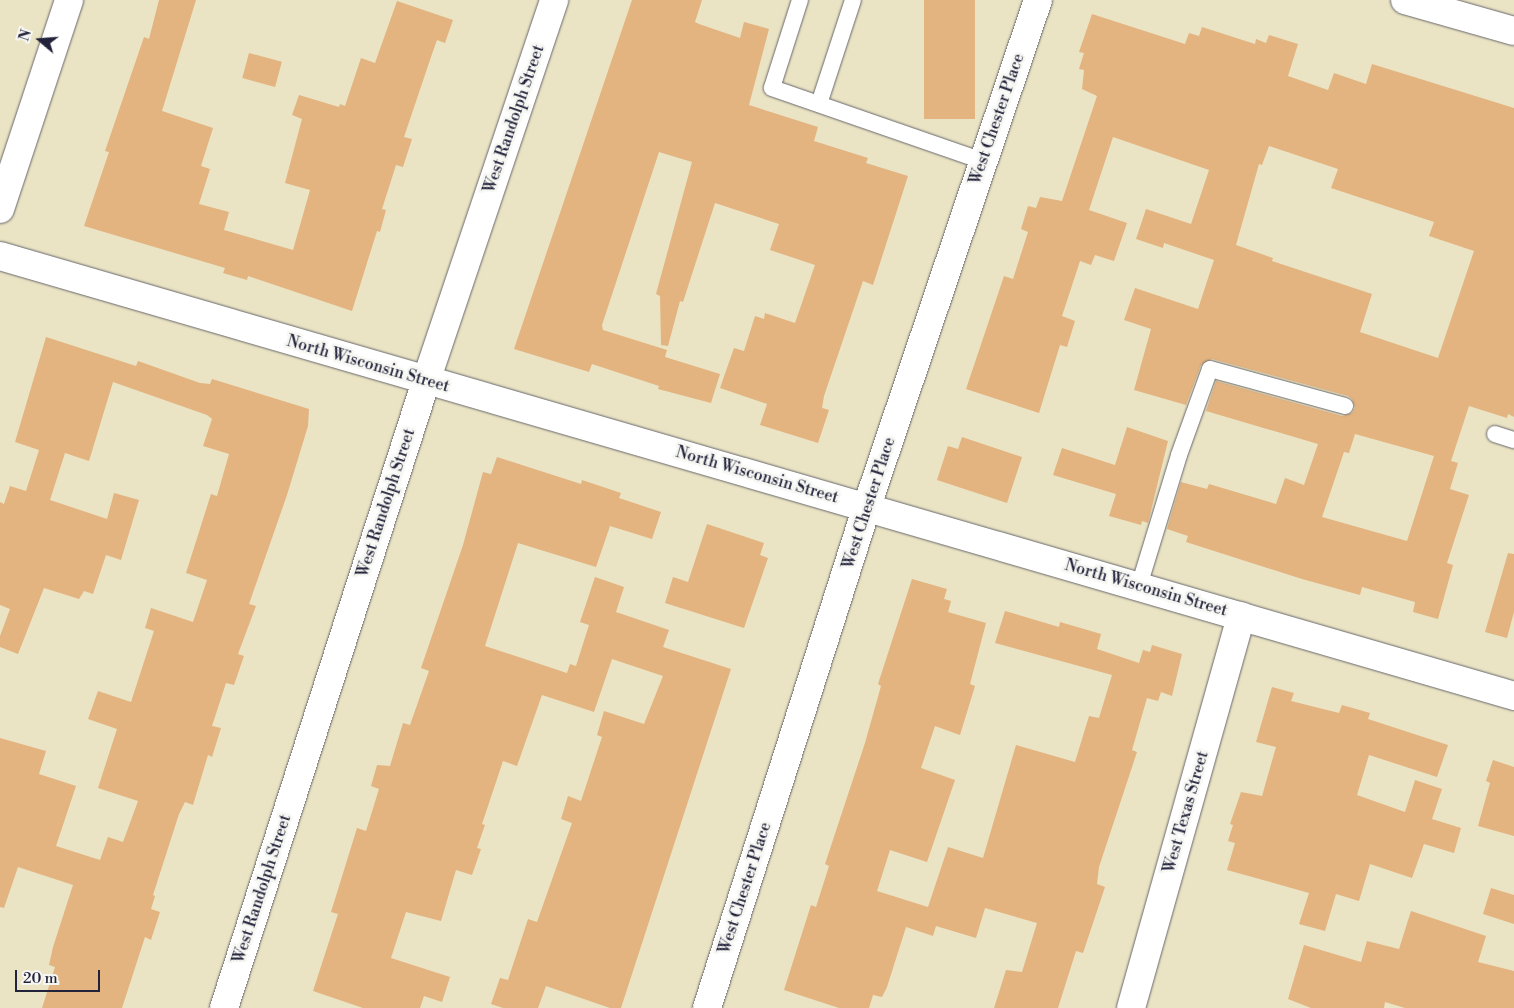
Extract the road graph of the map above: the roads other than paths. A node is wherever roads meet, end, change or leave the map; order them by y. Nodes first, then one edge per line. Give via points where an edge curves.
1 (70, 0) edge
2 (554, 0) edge
3 (800, 0) edge
4 (853, 0) edge
5 (1038, 0) edge
6 (1405, 0) edge
7 (1514, 31) edge
8 (819, 104) junction
9 (983, 162) junction
10 (0, 209) edge
11 (0, 256) edge
12 (426, 381) junction
13 (1345, 406) dead end
14 (1495, 434) dead end
15 (1514, 440) edge
16 (868, 506) junction
17 (1139, 586) junction
18 (1241, 616) junction
19 (1514, 696) edge
20 (224, 1008) edge
21 (707, 1008) edge
22 (1131, 1008) edge

1 - 10 street
2 - 12 street, West Randolph Street
3 - 8 lane via 772,88
4 - 8 lane
5 - 9 street, West Chester Place
6 - 7 street
8 - 9 lane
9 - 16 street, West Chester Place
11 - 12 street, North Wisconsin Street
12 - 16 street, North Wisconsin Street
12 - 20 street, West Randolph Street
13 - 17 lane via 1210,369 1179,455
14 - 15 lane
16 - 17 street, North Wisconsin Street
16 - 21 street, West Chester Place
17 - 18 street, North Wisconsin Street
18 - 19 street, North Wisconsin Street
18 - 22 street, West Texas Street

